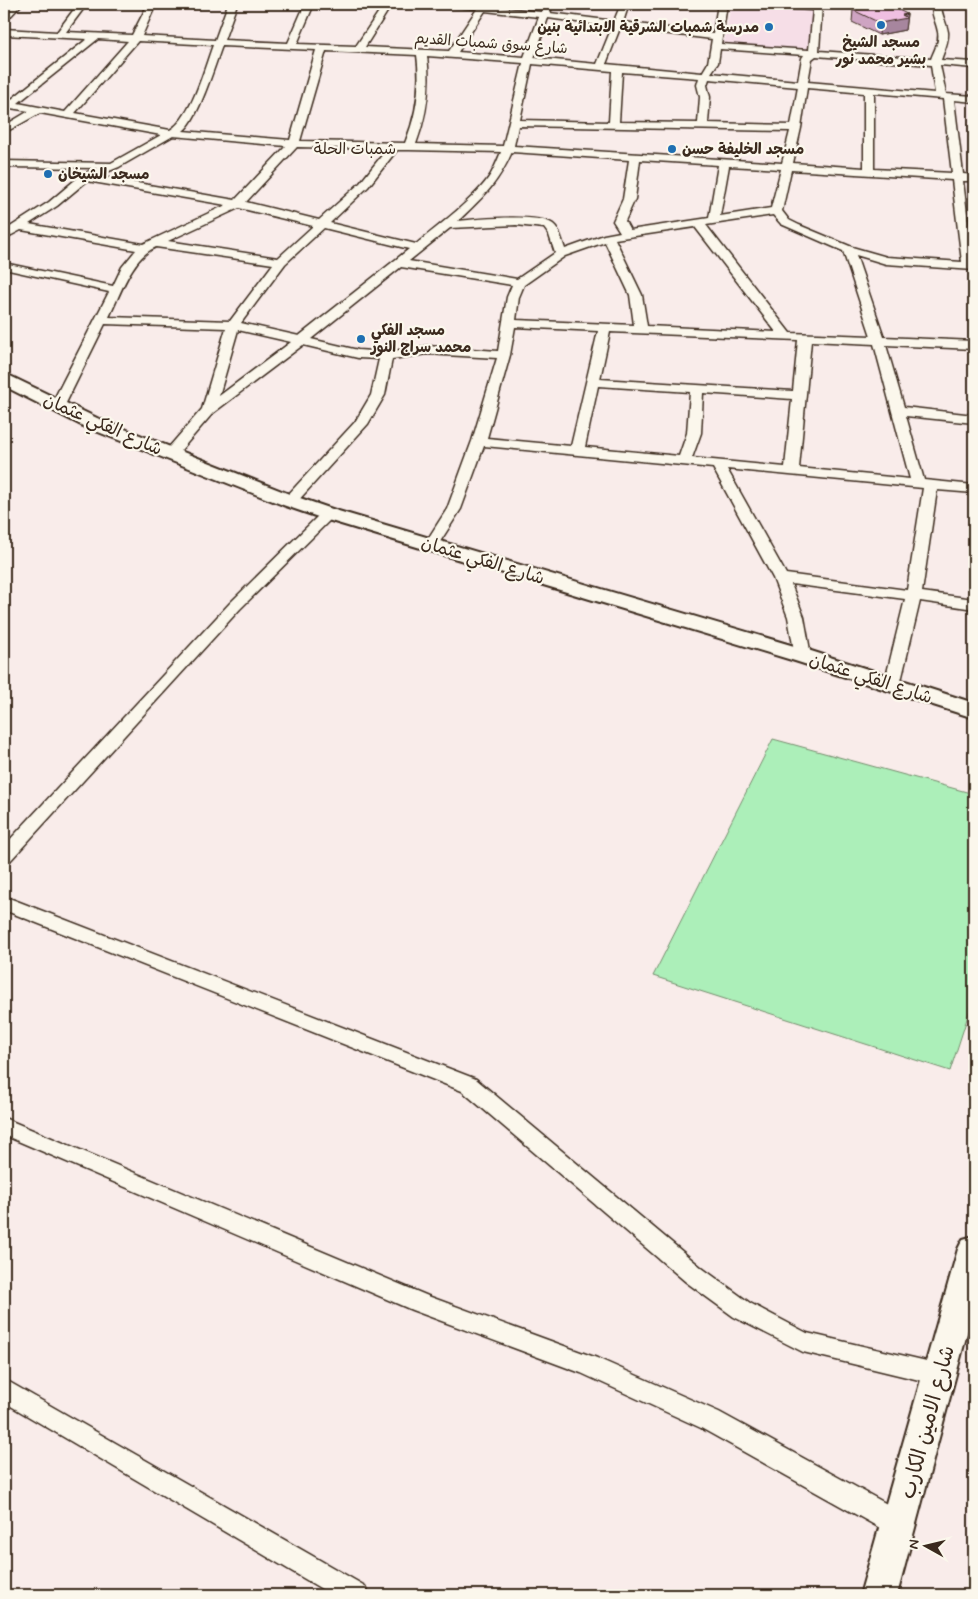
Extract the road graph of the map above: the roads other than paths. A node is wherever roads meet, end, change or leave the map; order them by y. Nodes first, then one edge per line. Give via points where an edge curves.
1 (17, 4) edge
2 (82, 4) edge
3 (152, 4) edge
4 (233, 4) edge
5 (310, 4) edge
6 (388, 4) edge
7 (455, 4) edge
8 (550, 4) edge
9 (624, 4) edge
10 (723, 4) edge
11 (752, 4) edge
12 (937, 4) edge
13 (484, 6) edge
14 (818, 6) edge
15 (544, 16) junction
16 (4, 18) edge
17 (615, 25) junction
18 (4, 32) edge
19 (21, 32) junction
20 (60, 34) junction
21 (98, 36) junction
22 (136, 38) junction
23 (219, 41) junction
24 (10, 42) dead end
25 (716, 42) junction
26 (292, 45) junction
27 (322, 47) junction
28 (359, 49) junction
29 (422, 53) junction
30 (814, 53) junction
31 (452, 54) junction
32 (528, 60) junction
33 (935, 62) junction
34 (974, 65) edge
35 (600, 66) junction
36 (617, 67) junction
37 (705, 76) junction
38 (804, 85) junction
39 (868, 90) junction
40 (945, 96) junction
41 (974, 99) edge
42 (7, 104) edge
43 (39, 110) junction
44 (68, 115) junction
45 (514, 123) junction
46 (614, 123) junction
47 (703, 125) junction
48 (796, 128) junction
49 (4, 130) edge
50 (170, 133) junction
51 (294, 144) junction
52 (394, 147) junction
53 (409, 147) junction
54 (508, 148) junction
55 (635, 156) junction
56 (724, 161) junction
57 (4, 164) edge
58 (115, 165) junction
59 (789, 165) junction
60 (869, 170) junction
61 (85, 177) junction
62 (956, 177) junction
63 (974, 178) edge
64 (238, 204) junction
65 (776, 211) junction
66 (714, 221) junction
67 (698, 223) junction
68 (322, 224) junction
69 (447, 225) junction
70 (9, 231) edge
71 (626, 233) junction
72 (608, 237) junction
73 (156, 243) junction
74 (144, 248) junction
75 (419, 248) junction
76 (848, 249) junction
77 (561, 254) junction
78 (281, 262) junction
79 (398, 263) junction
80 (4, 266) edge
81 (971, 267) edge
82 (519, 283) junction
83 (116, 290) junction
84 (100, 320) junction
85 (509, 323) junction
86 (232, 325) junction
87 (605, 327) junction
88 (641, 328) junction
89 (786, 336) junction
90 (805, 338) junction
91 (301, 341) junction
92 (879, 341) junction
93 (974, 345) edge
94 (504, 355) junction
95 (386, 356) junction
96 (4, 380) edge
97 (593, 382) junction
98 (697, 388) junction
99 (798, 394) junction
100 (58, 405) junction
101 (208, 410) junction
102 (900, 411) junction
103 (974, 419) edge
104 (479, 441) junction
105 (576, 450) junction
106 (170, 454) junction
107 (684, 462) junction
108 (718, 465) junction
109 (792, 471) junction
110 (924, 483) junction
111 (974, 489) edge
112 (290, 501) junction
113 (328, 514) junction
114 (431, 545) junction
115 (781, 578) junction
116 (914, 596) junction
117 (974, 604) edge
118 (803, 656) junction
119 (892, 685) junction
120 (974, 711) edge
121 (4, 857) edge
122 (4, 903) edge
123 (4, 1126) edge
124 (974, 1249) edge
125 (940, 1374) junction
126 (4, 1390) edge
127 (898, 1524) junction
128 (356, 1595) edge
129 (878, 1595) edge

1 - 16 street
2 - 20 street
3 - 22 street
4 - 23 street
5 - 26 street
6 - 28 street
7 - 13 street
8 - 15 street
9 - 17 street
10 - 25 street
11 - 14 street
12 - 33 street via 943,39
13 - 15 street
13 - 31 street
14 - 30 street
15 - 17 street
15 - 32 street
17 - 25 street
17 - 35 street
18 - 19 street, شارع سوق شمبات القديم
19 - 20 street, شارع سوق شمبات القديم
19 - 24 street
20 - 21 street, شارع سوق شمبات القديم
21 - 22 street, شارع سوق شمبات القديم
21 - 42 street
22 - 23 street, شارع سوق شمبات القديم
22 - 44 street
23 - 26 street, شارع سوق شمبات القديم
23 - 50 street via 198,98 182,126
25 - 30 street
25 - 37 street via 713,63
26 - 27 street, شارع سوق شمبات القديم
27 - 28 street, شارع سوق شمبات القديم
27 - 51 street
28 - 29 street, شارع سوق شمبات القديم
29 - 31 street, شارع سوق شمبات القديم
29 - 53 street via 425,86 419,124
30 - 33 street
30 - 38 street via 807,58
31 - 32 street, شارع سوق شمبات القديم
32 - 35 street, شارع سوق شمبات القديم
32 - 45 street
33 - 34 street
33 - 40 street
35 - 36 street, شارع سوق شمبات القديم
36 - 37 street, شارع سوق شمبات القديم
36 - 46 street
37 - 38 street, شارع سوق شمبات القديم
37 - 47 street via 702,85 705,97
38 - 39 street, شارع سوق شمبات القديم
38 - 48 street
39 - 40 street, شارع سوق شمبات القديم
39 - 60 street
40 - 41 street, شارع سوق شمبات القديم
40 - 62 street
42 - 43 street
43 - 44 street
43 - 49 street
44 - 50 street
45 - 46 street
45 - 54 street
46 - 47 street
47 - 48 street
48 - 59 street
50 - 51 street
50 - 58 street
51 - 52 street
51 - 64 street
52 - 53 street
52 - 68 street via 364,185
53 - 54 street
54 - 55 street
54 - 69 street via 486,188
55 - 56 street
55 - 71 street via 629,199 619,220
56 - 59 street
56 - 66 street
57 - 58 street
58 - 61 street
59 - 60 street
59 - 65 street
60 - 62 street
61 - 64 street
61 - 70 street via 53,204
62 - 63 street
62 - 81 street
64 - 68 street
64 - 73 street
65 - 66 street
65 - 76 street via 785,222
66 - 67 street
67 - 71 street
67 - 89 street
68 - 75 street
68 - 78 street
69 - 75 street
69 - 77 street via 544,223 551,229
70 - 74 street
71 - 72 street
72 - 77 street
72 - 88 street via 636,294
73 - 74 street
73 - 78 street
74 - 83 street via 128,267
75 - 79 street
76 - 81 street via 886,260
76 - 92 street
77 - 82 street
78 - 86 street
79 - 82 street
79 - 91 street
80 - 83 street
82 - 85 street
83 - 84 street
84 - 86 street
84 - 100 street
85 - 87 street
85 - 94 street
86 - 91 street
86 - 101 street
87 - 88 street
87 - 97 street
88 - 89 street
89 - 90 street
90 - 92 street
90 - 99 street
91 - 95 street via 358,354
91 - 101 street
92 - 93 street
92 - 102 street
94 - 95 street via 426,350
94 - 104 street
95 - 112 street via 378,395 361,424
96 - 100 street, شارع الفكي عثمان
97 - 98 street
97 - 105 street
98 - 99 street
98 - 107 street via 694,434
99 - 109 street
100 - 106 street, شارع الفكي عثمان via 90,422
101 - 106 street
102 - 103 street
102 - 110 street
104 - 105 street
104 - 114 street via 454,509
105 - 107 street
106 - 112 street, شارع الفكي عثمان
107 - 108 street
108 - 109 street
108 - 115 street
109 - 110 street
110 - 111 street
110 - 116 street
112 - 113 street, شارع الفكي عثمان
113 - 114 street, شارع الفكي عثمان
113 - 121 street via 235,606
114 - 118 street, شارع الفكي عثمان
115 - 116 street
115 - 118 street via 796,617
116 - 117 street
116 - 119 street
118 - 119 street, شارع الفكي عثمان
119 - 120 street, شارع الفكي عثمان
122 - 125 street via 470,1085 694,1275 742,1310 803,1342
123 - 127 street via 420,1303 588,1365 710,1420
124 - 125 street, شارع الامين الكارب
125 - 127 street, شارع الامين الكارب
126 - 128 street
127 - 129 street, شارع الامين الكارب

